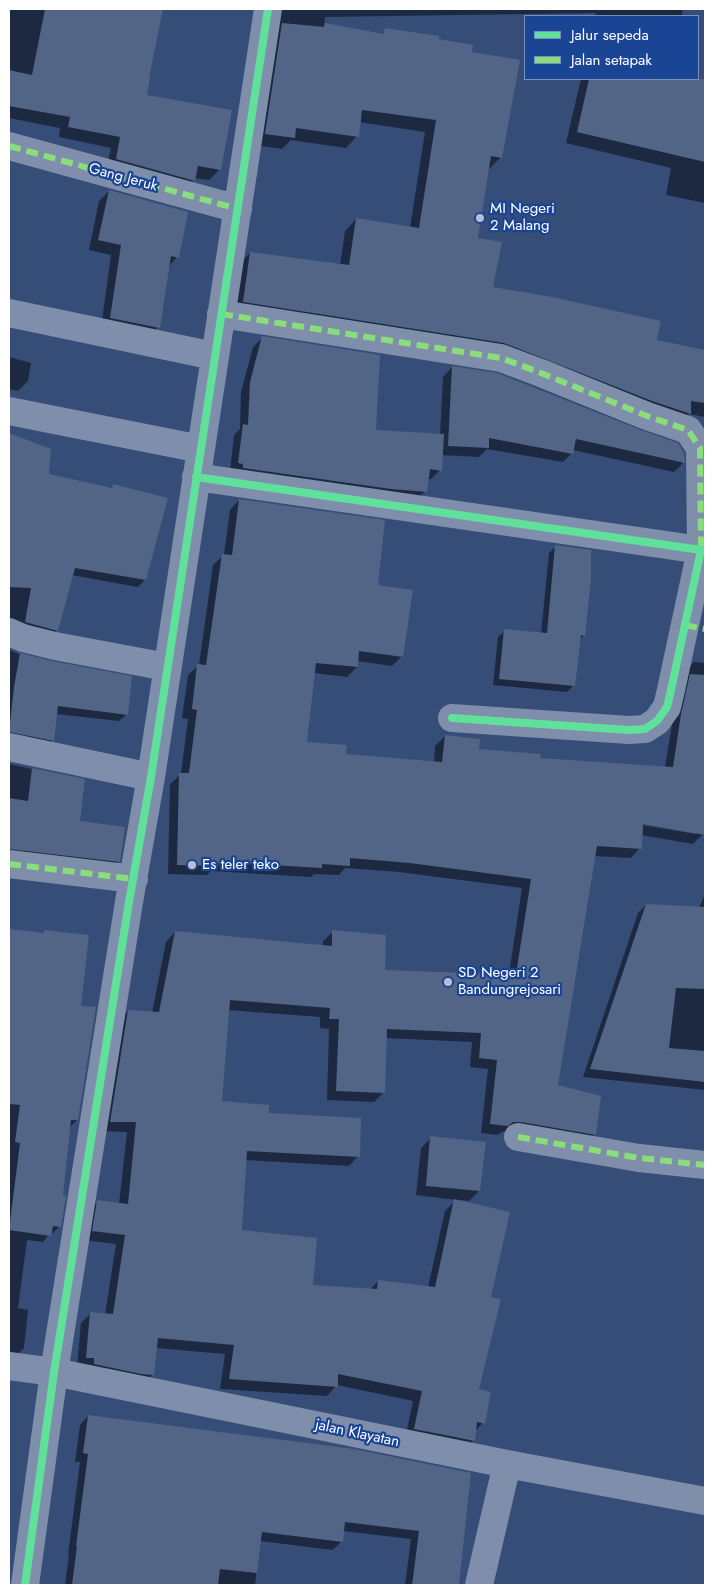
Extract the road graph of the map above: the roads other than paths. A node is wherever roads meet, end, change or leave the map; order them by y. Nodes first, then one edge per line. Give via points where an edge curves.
1 (268, 9) edge
2 (9, 146) edge
3 (238, 209) junction
4 (9, 313) edge
5 (221, 314) junction
6 (214, 356) junction
7 (9, 410) edge
8 (201, 449) junction
9 (196, 477) junction
10 (701, 550) junction
11 (695, 627) edge
12 (9, 632) edge
13 (167, 667) junction
14 (452, 718) dead end
15 (9, 747) edge
16 (151, 777) junction
17 (9, 864) edge
18 (134, 879) junction
19 (518, 1137) dead end
20 (705, 1165) edge
21 (9, 1366) edge
22 (54, 1372) junction
23 (507, 1464) junction
24 (705, 1502) edge
25 (25, 1585) edge
26 (479, 1585) edge

1 - 3 street
2 - 3 street, Gang Jeruk
3 - 5 street
4 - 6 street
5 - 6 street
5 - 10 street via 501,358 688,430 700,448
6 - 8 street
7 - 8 street
8 - 9 street
9 - 10 street
9 - 13 street
10 - 11 street
11 - 14 street via 667,707 657,721 645,728 629,730
12 - 13 street via 56,646
13 - 16 street
15 - 16 street
16 - 18 street
17 - 18 street
18 - 22 street
19 - 20 street via 640,1158
21 - 22 street, jalan Klayatan
22 - 23 street, jalan Klayatan
22 - 25 street
23 - 24 street, jalan Klayatan
23 - 26 street

